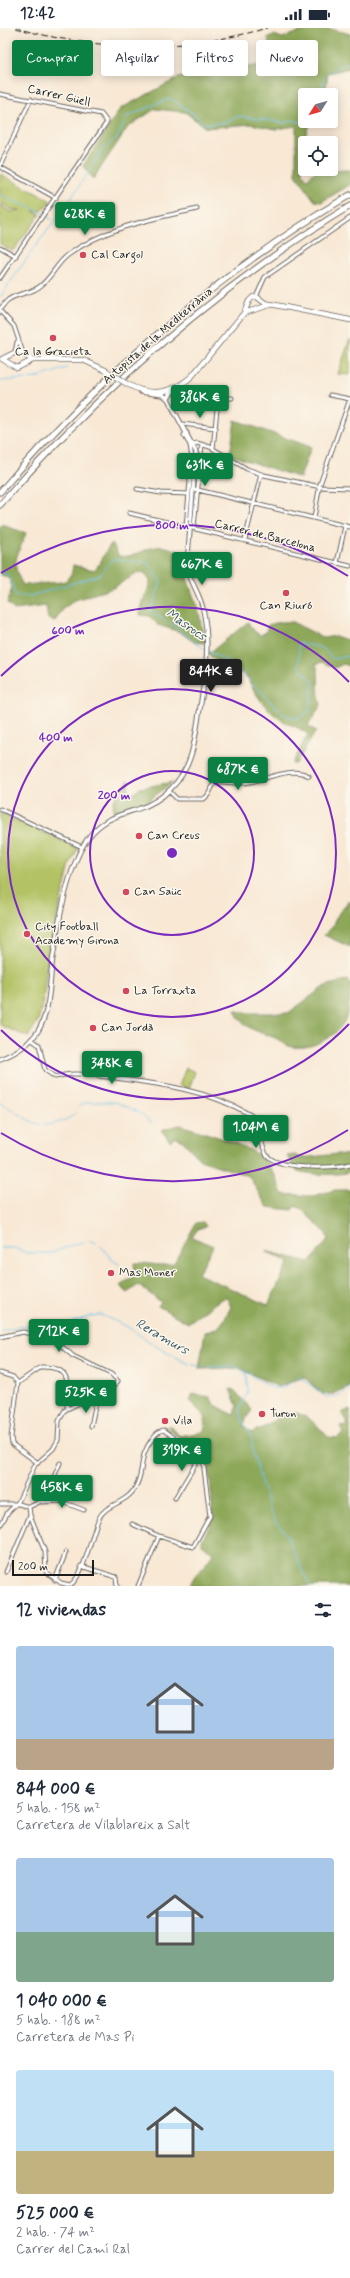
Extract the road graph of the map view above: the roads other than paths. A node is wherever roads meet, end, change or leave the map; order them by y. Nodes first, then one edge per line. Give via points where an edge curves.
1 (0, 94) edge
2 (31, 99) junction
3 (0, 167) edge
4 (350, 195) edge
5 (56, 198) junction
6 (350, 206) edge
7 (197, 209) dead end
8 (350, 218) edge
9 (0, 247) edge
10 (16, 256) junction
11 (0, 278) edge
12 (256, 297) junction
13 (261, 301) junction
14 (248, 304) junction
15 (272, 305) junction
16 (260, 308) junction
17 (0, 310) edge
18 (253, 310) junction
19 (244, 313) junction
20 (350, 320) edge
21 (18, 340) junction
22 (13, 353) junction
23 (24, 355) junction
24 (1, 359) edge
25 (33, 360) junction
26 (10, 363) junction
27 (24, 365) junction
28 (195, 371) junction
29 (189, 378) junction
30 (184, 380) junction
31 (128, 385) junction
32 (137, 390) junction
33 (169, 390) junction
34 (176, 395) dead end
35 (330, 395) dead end
36 (232, 398) dead end
37 (218, 399) junction
38 (350, 399) edge
39 (168, 401) junction
40 (182, 424) junction
41 (216, 428) junction
42 (187, 433) junction
43 (194, 445) junction
44 (202, 445) junction
45 (213, 449) junction
46 (196, 450) junction
47 (261, 474) junction
48 (321, 487) junction
49 (350, 488) edge
50 (137, 489) dead end
51 (196, 489) junction
52 (0, 492) edge
53 (191, 494) junction
54 (254, 502) junction
55 (0, 505) edge
56 (129, 513) dead end
57 (314, 518) junction
58 (345, 526) junction
59 (190, 527) junction
60 (350, 527) edge
61 (245, 540) junction
62 (337, 563) junction
63 (350, 566) edge
64 (309, 776) dead end
65 (169, 791) junction
66 (0, 809) edge
67 (82, 847) junction
68 (31, 1040) junction
69 (0, 1059) edge
70 (350, 1164) edge
71 (0, 1337) edge
72 (0, 1373) edge
73 (18, 1383) junction
74 (96, 1402) junction
75 (67, 1407) junction
76 (91, 1426) dead end
77 (201, 1455) junction
78 (38, 1463) junction
79 (60, 1463) dead end
80 (175, 1498) dead end
81 (42, 1502) junction
82 (0, 1504) edge
83 (15, 1505) junction
84 (29, 1507) junction
85 (84, 1510) dead end
86 (30, 1516) junction
87 (132, 1524) dead end
88 (0, 1526) edge
89 (159, 1536) junction
90 (66, 1552) dead end
91 (81, 1566) junction
92 (6, 1572) dead end
93 (55, 1580) junction
94 (117, 1586) edge
95 (138, 1586) edge

1 - 2 street, Carrer Güell
2 - 3 street
2 - 5 street, Carrer Güell via 101,114 106,118 106,124
3 - 5 street
4 - 52 highway, Autopista de la Mediterrània via 280,239 180,316 82,405
5 - 10 street
6 - 55 highway, Autopista de la Mediterrània via 263,262 154,350 63,437
7 - 17 street via 146,220 107,233 68,255 40,287 7,300
8 - 12 street via 265,277
9 - 10 street
10 - 11 street
12 - 13 main road
12 - 14 main road via 250,299
13 - 15 main road
13 - 16 main road
14 - 18 main road
14 - 19 main road
15 - 16 main road
15 - 20 main road
16 - 18 main road
17 - 21 street via 12,323
18 - 19 main road
19 - 28 main road
21 - 22 street
21 - 23 street
22 - 23 main road
22 - 24 main road
22 - 26 main road
23 - 25 main road
23 - 27 main road
24 - 26 main road
25 - 27 main road
25 - 31 main road, bridge via 83,360
26 - 27 main road via 17,368
28 - 29 main road
28 - 30 main road
29 - 33 main road
29 - 39 street via 172,392
30 - 31 main road via 157,390
30 - 33 street
31 - 32 main road
32 - 33 main road via 154,393
32 - 39 street via 148,394 163,394
33 - 39 street
34 - 37 street via 199,394
35 - 38 street
36 - 37 street
37 - 41 street
38 - 48 street
39 - 40 street
40 - 41 street
40 - 42 street
41 - 45 street
42 - 43 street
42 - 43 street via 184,435
43 - 44 street
43 - 46 street
43 - 53 street
44 - 45 street
44 - 46 street
44 - 51 street
45 - 47 street
46 - 51 street
47 - 48 street
47 - 54 street
48 - 49 street
48 - 57 street
50 - 53 street via 161,494
51 - 53 street
51 - 54 street
51 - 59 street
53 - 59 street
54 - 57 street
54 - 61 street
56 - 59 street, Carrer de Barcelona
57 - 58 street
58 - 60 street
58 - 62 street
59 - 61 street, Carrer de Barcelona
59 - 65 street via 187,567 203,608 208,651 192,753 182,776
61 - 62 street, Carrer de Barcelona
62 - 63 street, Carrer de Barcelona
64 - 65 street via 290,773 243,783 215,782 204,798 177,799
65 - 67 street via 147,806 106,821 93,831
66 - 67 street
67 - 68 street via 74,865 53,956 46,1011
68 - 69 street via 16,1052
68 - 70 street via 39,1045 45,1070 55,1077 84,1074 172,1085 207,1095 255,1118 265,1152 274,1162 294,1166
71 - 74 street via 23,1332 54,1340 73,1356 115,1376 118,1383 104,1398
72 - 73 street via 13,1377
73 - 75 street via 41,1367 58,1369 65,1373 68,1380
73 - 78 street via 12,1444
74 - 75 street via 84,1401
74 - 76 street
75 - 78 street via 59,1421 56,1444
77 - 80 street
77 - 89 street via 210,1519 193,1547
77 - 91 street via 196,1446 177,1440 166,1431 162,1430 156,1434 143,1453 141,1472 135,1489 126,1499 101,1514
78 - 83 street
79 - 81 street
81 - 84 street
81 - 85 street via 60,1501
82 - 83 street
83 - 84 street
83 - 88 street
84 - 86 street
86 - 92 street
86 - 93 street via 44,1552 44,1569
87 - 89 street
89 - 95 street
90 - 93 street
91 - 93 street via 75,1581 70,1585
91 - 94 street via 116,1577

